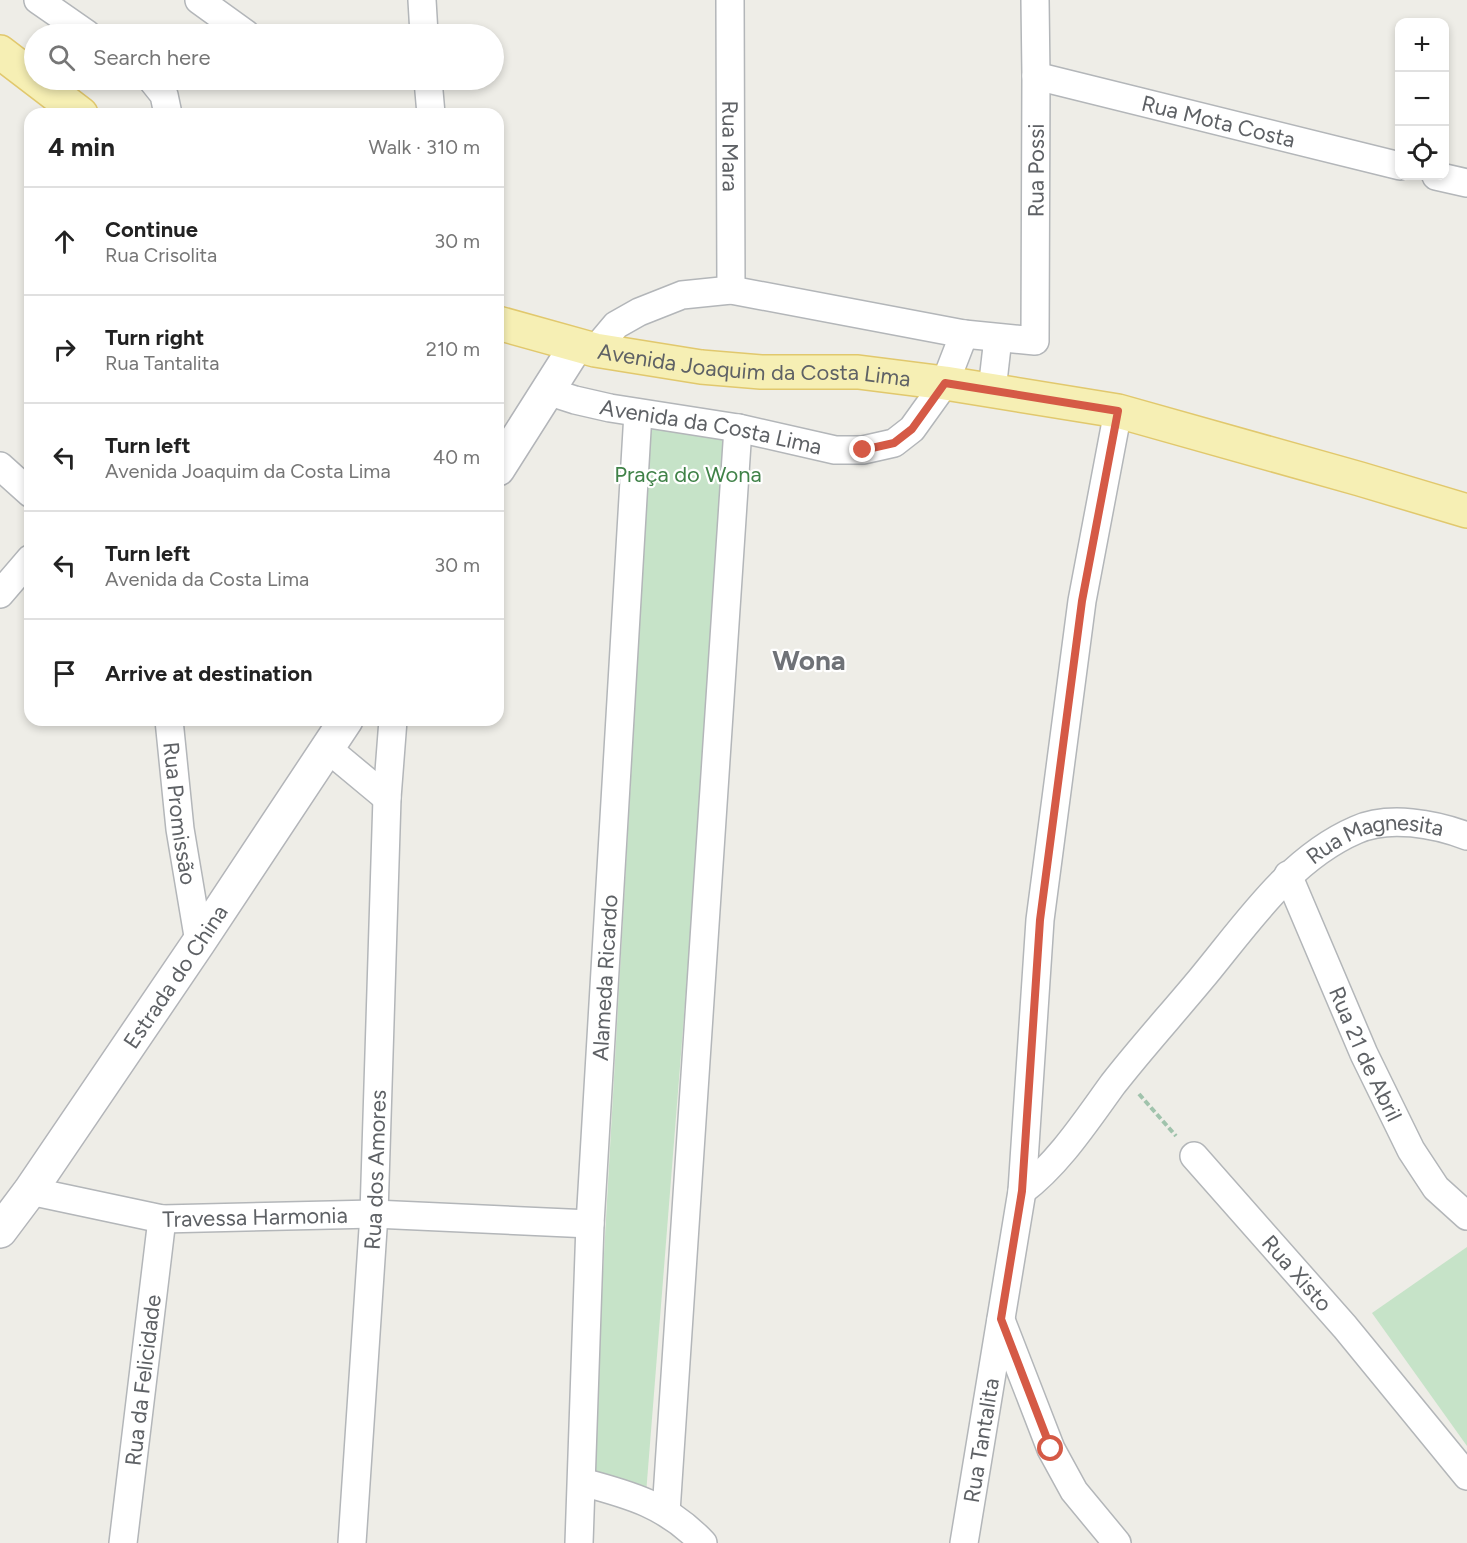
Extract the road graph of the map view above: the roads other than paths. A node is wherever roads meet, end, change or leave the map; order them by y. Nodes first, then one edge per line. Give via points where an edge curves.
1 (38, 0) edge
2 (199, 0) edge
3 (422, 0) edge
4 (730, 0) edge
5 (1035, 0) edge
6 (73, 24) edge
7 (232, 24) edge
8 (423, 24) edge
9 (0, 52) edge
10 (24, 70) edge
11 (1036, 76) junction
12 (50, 90) edge
13 (160, 90) edge
14 (429, 90) edge
15 (73, 108) edge
16 (167, 108) edge
17 (430, 108) edge
18 (1395, 165) edge
19 (1449, 179) edge
20 (1467, 183) edge
21 (731, 290) junction
22 (504, 325) edge
23 (963, 334) junction
24 (998, 338) junction
25 (585, 348) junction
26 (945, 383) junction
27 (992, 390) junction
28 (547, 391) junction
29 (1118, 411) junction
30 (638, 413) junction
31 (738, 428) junction
32 (504, 459) edge
33 (0, 465) edge
34 (24, 487) edge
35 (1467, 511) edge
36 (24, 566) edge
37 (0, 594) edge
38 (170, 726) edge
39 (342, 726) edge
40 (393, 726) edge
41 (328, 749) junction
42 (387, 798) junction
43 (1467, 836) edge
44 (1288, 875) junction
45 (199, 942) junction
46 (1194, 1156) road end
47 (30, 1191) junction
48 (1022, 1191) junction
49 (374, 1214) junction
50 (1467, 1216) edge
51 (162, 1219) junction
52 (590, 1224) junction
53 (0, 1232) edge
54 (1001, 1319) junction
55 (1467, 1476) edge
56 (582, 1482) junction
57 (666, 1512) junction
58 (123, 1543) edge
59 (352, 1543) edge
60 (579, 1543) edge
61 (703, 1543) edge
62 (964, 1543) edge
63 (1117, 1543) edge

1 - 6 street
2 - 7 street
3 - 8 street
4 - 21 street, Rua Mara
5 - 11 street, Rua Possi
9 - 10 main road
11 - 18 street, Rua Mota Costa
11 - 24 street, Rua Possi via 1035,341
12 - 15 main road
13 - 16 street
14 - 17 street
19 - 20 street
21 - 23 street
21 - 25 street via 682,295 639,312
22 - 25 main road, Avenida Joaquim da Costa Lima
23 - 24 street
23 - 26 street, Avenida da Costa Lima
24 - 27 street
25 - 26 main road, Avenida Joaquim da Costa Lima via 751,372 858,372
25 - 28 main road
26 - 27 main road, Avenida Joaquim da Costa Lima
26 - 31 street, Avenida da Costa Lima via 912,429 894,443 863,450 835,450
27 - 29 main road, Avenida Joaquim da Costa Lima
28 - 30 street, Avenida da Costa Lima
28 - 32 main road
29 - 35 main road, Avenida Joaquim da Costa Lima
29 - 48 street, Rua Tantalita via 1082,601 1040,920
30 - 31 street, Avenida da Costa Lima
30 - 52 street, Alameda Ricardo
31 - 57 street
33 - 34 street
36 - 37 street
38 - 45 street, Rua Promissão via 180,829
39 - 41 main road, Estrada do China
40 - 42 street, Rua dos Amores
41 - 42 street
41 - 45 main road, Estrada do China
42 - 49 street, Rua dos Amores
43 - 44 street, Rua Magnesita via 1447,829 1391,822 1358,829
44 - 48 street, Rua Magnesita via 1058,1155
44 - 50 street, Rua 21 de Abril via 1364,1054 1411,1150 1436,1188
45 - 47 main road, Estrada do China
46 - 55 street, Rua Xisto via 1345,1327
47 - 51 street, Travessa Harmonia
47 - 53 main road, Estrada do China
48 - 54 street, Rua Tantalita
49 - 51 street, Travessa Harmonia
49 - 52 street, Travessa Harmonia
49 - 59 street, Rua dos Amores
51 - 58 street, Rua da Felicidade
52 - 56 street, Alameda Ricardo
54 - 62 street, Rua Tantalita
54 - 63 street via 1051,1449 1074,1491
56 - 57 street via 631,1495
56 - 60 street, Alameda Ricardo
57 - 61 street

